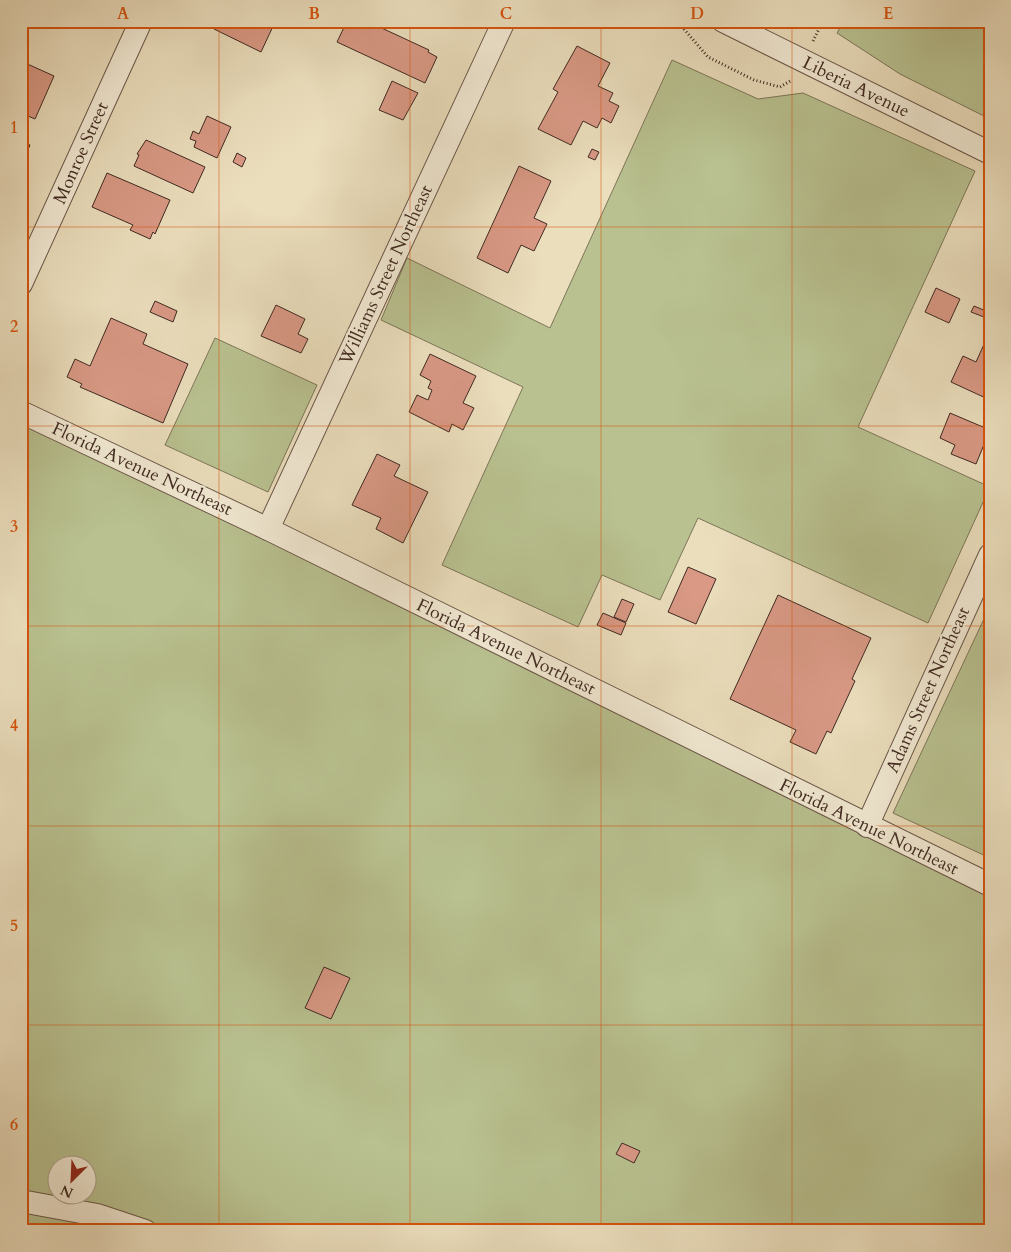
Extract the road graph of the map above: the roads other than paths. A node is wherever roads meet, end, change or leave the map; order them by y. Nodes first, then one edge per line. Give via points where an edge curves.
1 (141, 21) edge
2 (504, 21) edge
3 (723, 21) edge
4 (990, 153) edge
5 (21, 284) edge
6 (21, 412) edge
7 (268, 529) junction
8 (990, 555) edge
9 (866, 826) junction
10 (990, 886) edge
11 (21, 1201) edge
12 (145, 1231) edge

1 - 5 street, Monroe Street
2 - 7 street, Williams Street Northeast
3 - 4 street, Liberia Avenue
6 - 7 street, Florida Avenue Northeast
7 - 9 street, Florida Avenue Northeast
8 - 9 street, Adams Street Northeast
9 - 10 street, Florida Avenue Northeast
11 - 12 street via 98,1215

